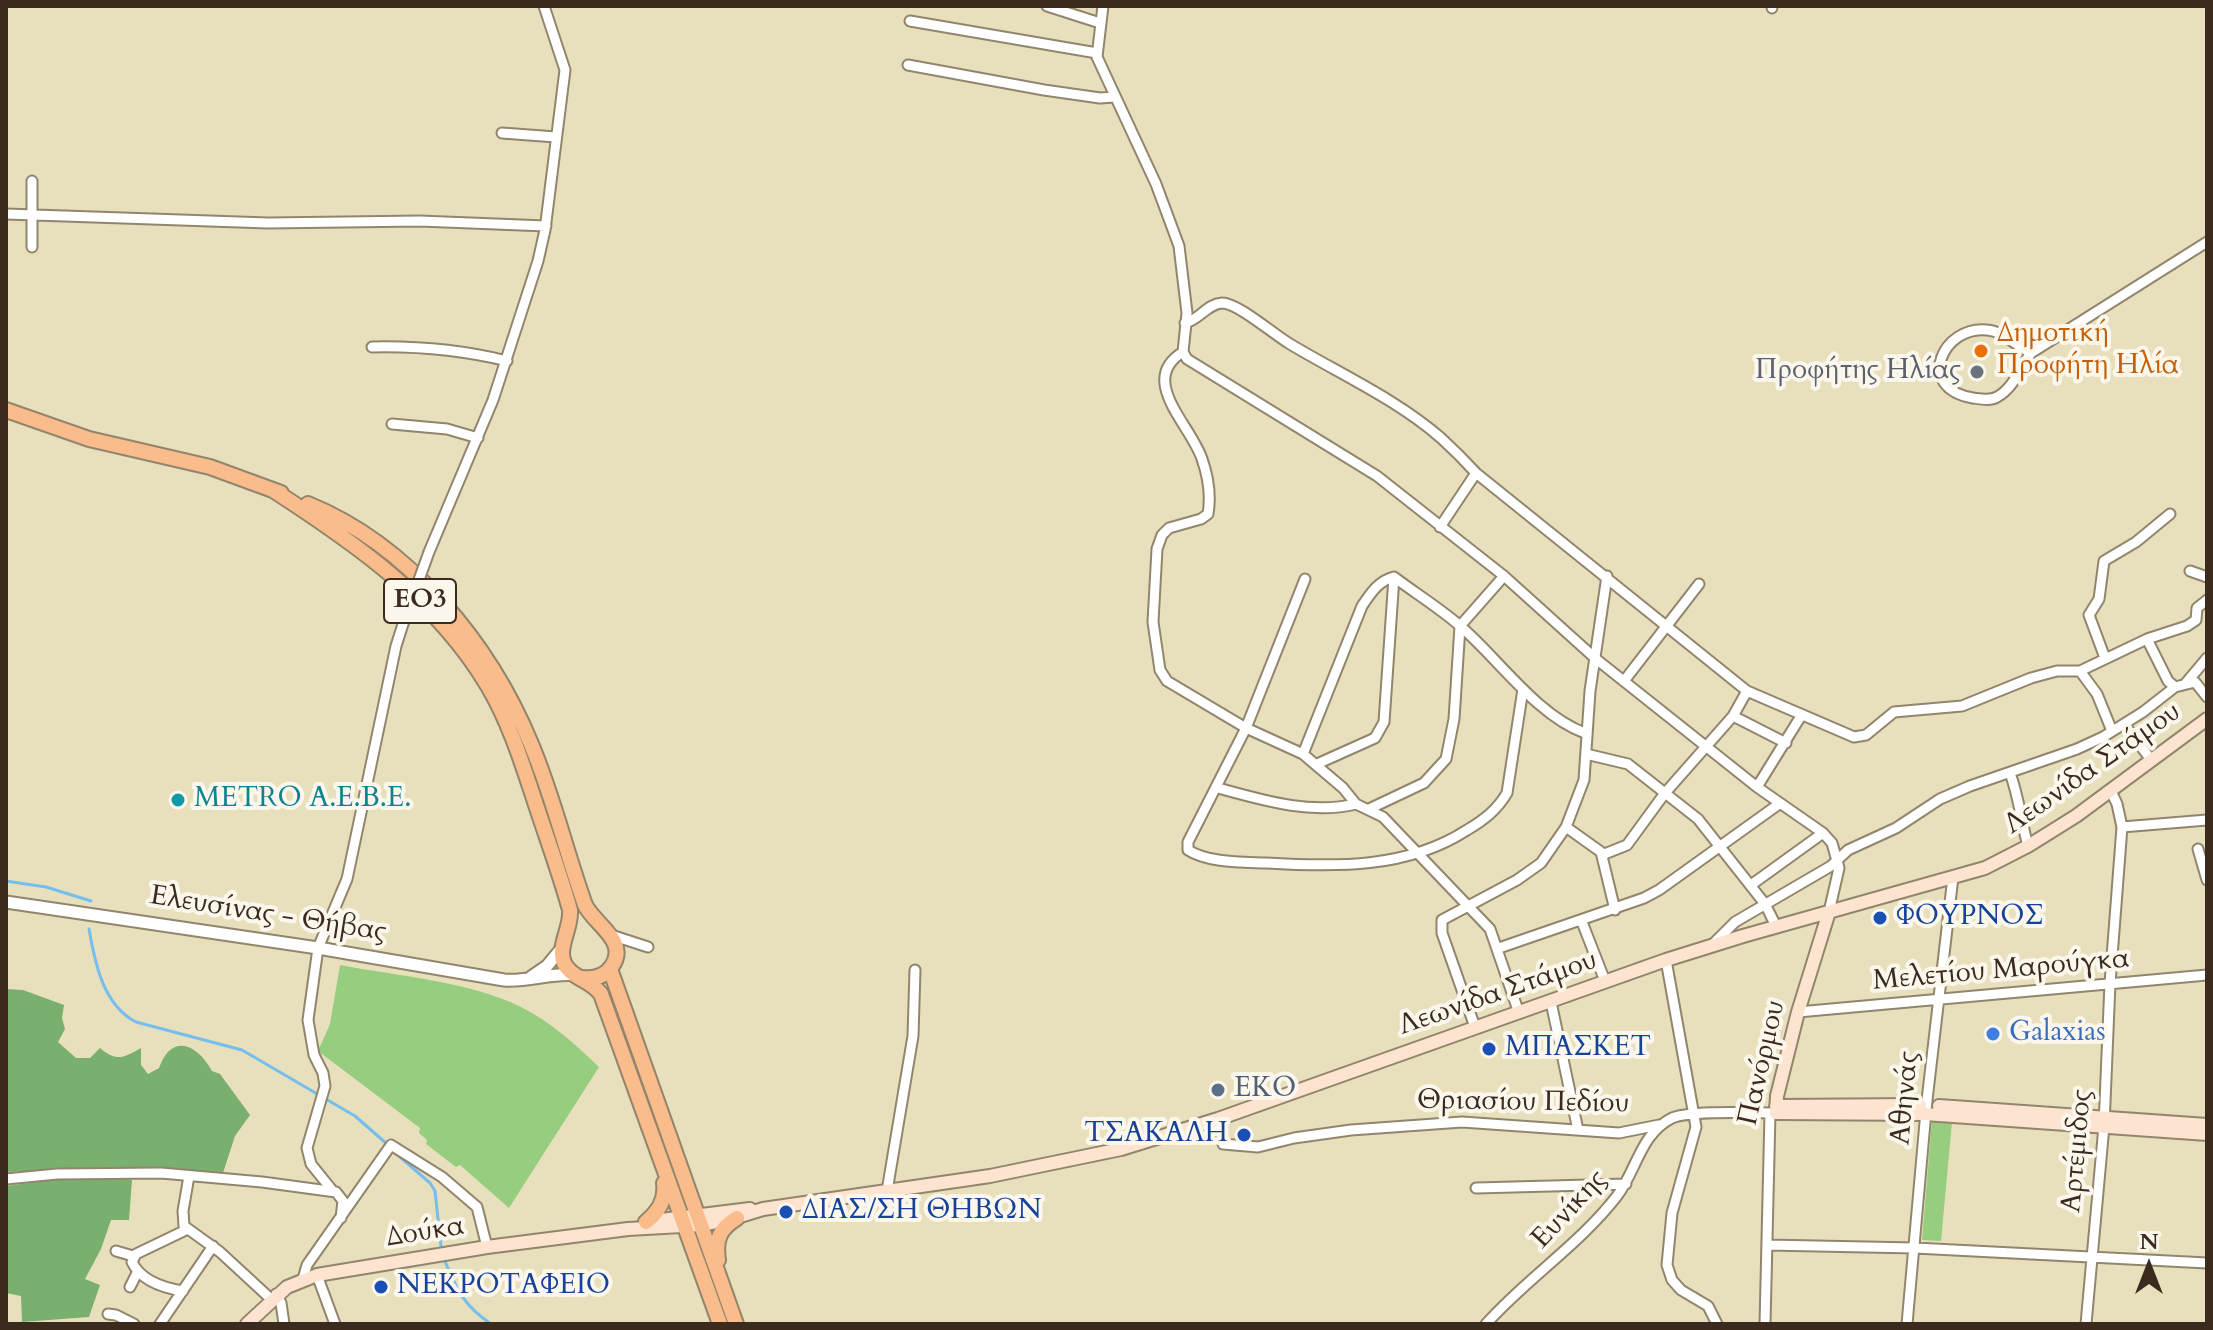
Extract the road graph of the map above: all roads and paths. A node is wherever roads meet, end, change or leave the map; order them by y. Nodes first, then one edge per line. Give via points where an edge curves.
1 (544, 6) edge
2 (1047, 6) edge
3 (1103, 6) edge
4 (910, 21) dead end
5 (1100, 23) junction
6 (1097, 53) junction
7 (908, 65) dead end
8 (1114, 97) junction
9 (502, 133) dead end
10 (556, 137) junction
11 (32, 181) dead end
12 (6, 214) edge
13 (32, 215) junction
14 (546, 226) junction
15 (2207, 242) edge
16 (32, 247) dead end
17 (1185, 323) junction
18 (372, 347) dead end
19 (1183, 352) junction
20 (2031, 353) junction
21 (507, 361) junction
22 (6, 410) edge
23 (392, 424) dead end
24 (478, 438) junction
25 (1476, 473) junction
26 (273, 490) junction
27 (2170, 514) dead end
28 (1440, 527) junction
29 (2190, 571) dead end
30 (1504, 576) junction
31 (1607, 576) junction
32 (1394, 577) junction
33 (2207, 577) edge
34 (1305, 579) dead end
35 (1699, 584) dead end
36 (2207, 600) edge
37 (1460, 626) junction
38 (1668, 627) junction
39 (2147, 639) junction
40 (2105, 658) junction
41 (2207, 658) edge
42 (1596, 659) junction
43 (2080, 671) junction
44 (1624, 681) junction
45 (2186, 683) junction
46 (2175, 687) junction
47 (1523, 689) junction
48 (1747, 691) junction
49 (2207, 697) edge
50 (1733, 716) junction
51 (1801, 716) junction
52 (2207, 719) edge
53 (2124, 724) junction
54 (1246, 728) junction
55 (2112, 731) junction
56 (1585, 733) junction
57 (1786, 743) junction
58 (1706, 746) junction
59 (1303, 754) junction
60 (1586, 754) junction
61 (2152, 761) junction
62 (1317, 764) junction
63 (2010, 773) junction
64 (1757, 787) junction
65 (1218, 788) junction
66 (2111, 791) junction
67 (1665, 793) junction
68 (1356, 804) junction
69 (1779, 804) junction
70 (1369, 809) junction
71 (2207, 820) edge
72 (1566, 827) junction
73 (2122, 827) junction
74 (1823, 833) junction
75 (2028, 846) junction
76 (1718, 847) junction
77 (2198, 849) dead end
78 (1416, 854) junction
79 (1602, 855) junction
80 (1837, 859) junction
81 (1953, 877) junction
82 (2207, 880) edge
83 (1751, 885) junction
84 (6, 902) edge
85 (1765, 904) junction
86 (1466, 906) junction
87 (1615, 910) junction
88 (1829, 912) junction
89 (1582, 922) junction
90 (1776, 926) junction
91 (606, 931) junction
92 (565, 941) junction
93 (1711, 946) junction
94 (318, 948) junction
95 (1499, 948) junction
96 (1666, 960) junction
97 (612, 966) junction
98 (915, 970) dead end
99 (2207, 975) edge
100 (580, 977) junction
101 (522, 981) junction
102 (1605, 981) junction
103 (2110, 983) junction
104 (1938, 999) junction
105 (1551, 1002) junction
106 (1798, 1012) junction
107 (1519, 1013) junction
108 (1475, 1027) junction
109 (1926, 1110) junction
110 (1774, 1111) junction
111 (1696, 1115) junction
112 (1218, 1119) junction
113 (2104, 1122) junction
114 (1659, 1125) junction
115 (2207, 1125) edge
116 (1578, 1130) junction
117 (2207, 1134) edge
118 (660, 1159) junction
119 (189, 1176) junction
120 (6, 1179) edge
121 (1626, 1184) junction
122 (1476, 1188) dead end
123 (332, 1190) junction
124 (887, 1191) junction
125 (763, 1209) junction
126 (341, 1218) junction
127 (737, 1218) junction
128 (690, 1220) junction
129 (646, 1222) junction
130 (188, 1229) junction
131 (628, 1229) junction
132 (1767, 1245) junction
133 (213, 1246) junction
134 (487, 1247) junction
135 (1915, 1248) junction
136 (116, 1251) dead end
137 (133, 1256) junction
138 (2091, 1258) junction
139 (2207, 1263) edge
140 (138, 1271) junction
141 (317, 1275) junction
142 (303, 1279) junction
143 (721, 1284) junction
144 (130, 1287) dead end
145 (183, 1291) junction
146 (274, 1297) junction
147 (108, 1314) dead end
148 (134, 1324) edge
149 (160, 1324) edge
150 (247, 1324) edge
151 (284, 1324) edge
152 (335, 1324) edge
153 (720, 1324) edge
154 (736, 1324) edge
155 (1486, 1324) edge
156 (1717, 1324) edge
157 (1765, 1324) edge
158 (1907, 1324) edge
159 (2086, 1324) edge

1 - 10 street via 565,70
2 - 5 street
3 - 5 street
4 - 6 street
5 - 6 street
6 - 8 street
7 - 8 street
8 - 17 street via 1179,246
9 - 10 street
10 - 14 street
11 - 13 street
12 - 13 street
13 - 14 street
13 - 16 street
14 - 21 street
15 - 20 street
17 - 19 street
17 - 25 street via 1220,303 1241,309 1392,403 1440,437
18 - 21 street via 463,351
19 - 28 street via 1196,367 1377,476
19 - 54 street via 1168,365 1164,378 1202,457 1210,504 1201,519 1162,535 1154,585 1156,653 1167,681
20 - 20 street via 1992,330 1965,332 1946,348 1940,375 1945,387 1960,395 1992,399 2007,390
21 - 24 street
22 - 26 main road, ΕΟ3 via 89,439 219,469
23 - 24 street
24 - 94 street, bridge via 396,646 347,879
25 - 28 street
25 - 31 street
26 - 91 main road, ΕΟ3 via 375,542 425,584 468,635 531,743 585,905
26 - 92 main road, ΕΟ3 via 398,580 478,671 502,713 568,903 571,920
27 - 40 street via 2104,561 2099,599 2089,615
28 - 30 street
29 - 33 street
30 - 37 street
30 - 42 street
31 - 38 street
31 - 42 street
32 - 37 street
32 - 59 street via 1374,588 1362,606
32 - 62 street via 1381,732
34 - 54 street
35 - 38 street
36 - 39 street via 2197,608 2196,620
37 - 47 street
37 - 70 street via 1446,759 1424,783
38 - 44 street
38 - 48 street
39 - 40 street
39 - 46 street
40 - 43 street
41 - 45 street
42 - 44 street
42 - 56 street
43 - 51 street via 2031,678 1962,706 1894,712 1859,738
43 - 55 street via 2097,694
44 - 58 street
45 - 46 street
45 - 49 street via 2195,682
46 - 53 street
47 - 56 street
47 - 78 street via 1510,781 1501,803 1457,837
48 - 50 street
48 - 51 street
50 - 57 street
50 - 58 street
51 - 57 street
52 - 61 main road, Λεωνίδα Στάμου
53 - 55 street
53 - 61 street
54 - 59 street
54 - 65 street
55 - 63 street
56 - 60 street
57 - 64 street
58 - 64 street
58 - 67 street
59 - 62 street
60 - 67 street via 1628,764
60 - 72 street via 1584,780
61 - 66 main road, Λεωνίδα Στάμου
62 - 68 street
63 - 75 street
63 - 80 street via 1940,799
64 - 69 street
65 - 68 street via 1306,808
65 - 78 street via 1188,842 1188,850 1197,855 1314,866
66 - 73 street, Αρτέμιδος
66 - 75 main road, Λεωνίδα Στάμου
67 - 76 street via 1698,819
67 - 79 street via 1627,845
68 - 70 street
69 - 74 street
69 - 76 street
70 - 78 street
71 - 73 street
72 - 79 street
72 - 86 street via 1541,863
73 - 103 street, Αρτέμιδος
74 - 80 street
74 - 83 street
75 - 81 main road, Λεωνίδα Στάμου
76 - 83 street
76 - 87 street via 1659,890
77 - 82 street
78 - 86 street
79 - 87 street
80 - 85 street
80 - 88 street
81 - 88 main road, Λεωνίδα Στάμου
81 - 104 street, Αθηνάς
83 - 85 street
84 - 94 street, Ελευσίνας - Θήβας
85 - 90 street
85 - 93 street via 1735,922
86 - 95 street via 1490,929
86 - 108 street via 1441,925
87 - 89 street
88 - 90 main road, Λεωνίδα Στάμου
88 - 106 main road, Πανόρμου
89 - 95 street
89 - 102 street
90 - 93 main road, Λεωνίδα Στάμου
91 - 92 main road via 583,925
91 - 97 main road, ΕΟ3 via 616,949
91 - 97 street via 648,947 631,951
92 - 100 main road, ΕΟ3 via 563,961
92 - 101 street via 547,966
93 - 96 main road, Λεωνίδα Στάμου
94 - 101 street, Ελευσίνας - Θήβας
94 - 123 street via 308,1020 325,1086 307,1153
95 - 107 street
96 - 102 main road, Λεωνίδα Στάμου
96 - 111 street
97 - 100 main road via 597,977
97 - 128 main road, ΕΟ3
98 - 124 street via 913,1036
99 - 103 street, Μελετίου Μαρούγκα
100 - 101 street, Ελευσίνας - Θήβας via 560,974
100 - 118 main road, ΕΟ3 via 601,994
102 - 105 main road, Λεωνίδα Στάμου
103 - 104 street, Μελετίου Μαρούγκα
103 - 113 street, Αρτέμιδος
104 - 106 street, Μελετίου Μαρούγκα
104 - 109 street, Αθηνάς
105 - 107 main road, Λεωνίδα Στάμου
105 - 116 street
106 - 110 main road, Πανόρμου
107 - 108 main road, Λεωνίδα Στάμου
108 - 112 main road, Λεωνίδα Στάμου
109 - 110 main road
109 - 113 main road
109 - 135 street, Αθηνάς
110 - 111 street
110 - 132 street, Πανόρμου
111 - 114 street
111 - 156 street via 1672,1213 1667,1265 1672,1280 1708,1306
112 - 116 street, Θριασίου Πεδίου via 1223,1144 1245,1147 1351,1130 1462,1122
112 - 124 main road, Λεωνίδα Στάμου via 1059,1163
113 - 115 main road
113 - 117 main road
113 - 138 street, Αρτέμιδος
114 - 116 street, Θριασίου Πεδίου via 1619,1133
114 - 121 street, Ευνίκης
118 - 128 main road, ΕΟ3
118 - 129 main road, ΕΟ3 via 665,1195
119 - 120 street via 80,1173
119 - 123 street
119 - 130 street via 182,1220
121 - 122 street
121 - 155 street, Ευνίκης via 1589,1229
123 - 126 street via 343,1201
124 - 125 main road, Λεωνίδα Στάμου
125 - 127 main road, Λεωνίδα Στάμου
125 - 128 main road, Λεωνίδα Στάμου via 742,1208
126 - 134 street via 391,1145 477,1207
126 - 142 street via 307,1265
127 - 128 main road, Λεωνίδα Στάμου
127 - 143 main road, ΕΟ3 via 717,1239
128 - 129 main road, Δούκα
128 - 131 main road, Δούκα
128 - 143 main road, ΕΟ3
128 - 153 main road, ΕΟ3
129 - 131 main road, Δούκα
130 - 133 street
130 - 137 street
131 - 134 main road, Δούκα
132 - 135 street
132 - 157 street, Πανόρμου
133 - 145 street
133 - 146 street
134 - 141 main road, Δούκα
135 - 138 street
135 - 158 street, Αθηνάς
136 - 137 street
137 - 140 street
138 - 139 street
138 - 159 street, Αρτέμιδος
140 - 144 street
140 - 145 street via 154,1283
141 - 142 main road, Δούκα
141 - 152 street
142 - 146 main road, Δούκα
143 - 154 main road, ΕΟ3
145 - 149 street
146 - 150 main road, Δούκα
146 - 151 street via 281,1303
147 - 148 street

